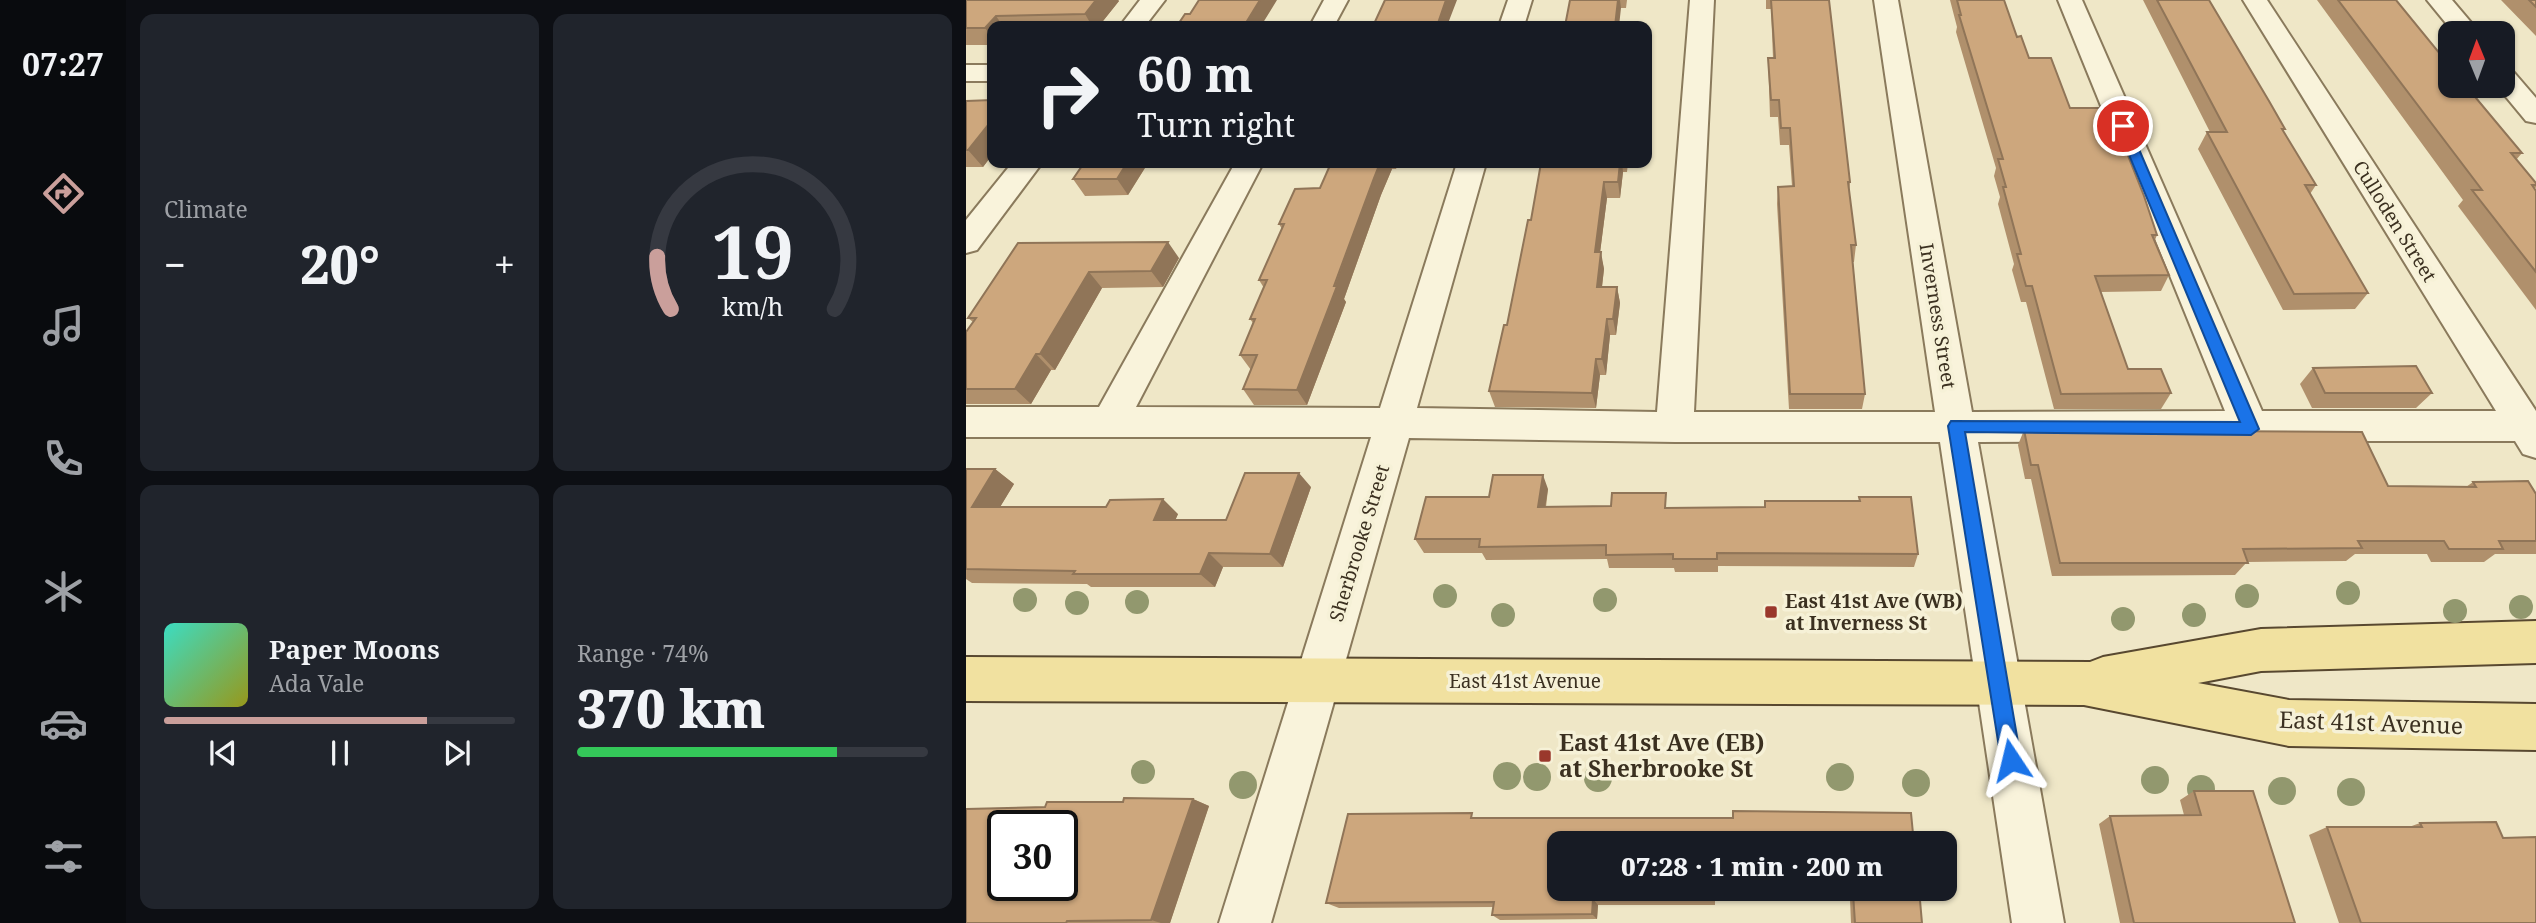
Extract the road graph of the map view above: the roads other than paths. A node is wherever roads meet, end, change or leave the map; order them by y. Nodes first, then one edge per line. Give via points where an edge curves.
1 (1153, 0) edge
2 (1336, 0) edge
3 (1520, 0) edge
4 (1702, 0) edge
5 (1886, 0) edge
6 (2070, 0) edge
7 (2255, 0) edge
8 (2438, 0) edge
9 (1136, 21) edge
10 (1325, 21) edge
11 (1514, 21) edge
12 (2456, 21) edge
13 (966, 73) edge
14 (987, 73) edge
15 (2515, 90) edge
16 (2536, 115) edge
17 (1022, 168) edge
18 (1246, 168) edge
19 (1471, 168) edge
20 (978, 211) edge
21 (966, 242) edge
22 (966, 422) edge
23 (1110, 422) junction
24 (1395, 425) junction
25 (1956, 426) junction
26 (1675, 427) junction
27 (2251, 429) junction
28 (2532, 432) edge
29 (2536, 642) edge
30 (966, 679) edge
31 (1317, 680) junction
32 (1998, 682) junction
33 (2084, 683) junction
34 (2536, 727) edge
35 (1245, 923) edge
36 (2038, 923) edge

1 - 9 street
2 - 10 street
3 - 11 street
4 - 26 street
5 - 25 street, Inverness Street
6 - 27 street
7 - 28 street, Culloden Street
8 - 12 street
13 - 14 street
15 - 16 street
17 - 20 street
18 - 23 street
19 - 24 street, Sherbrooke Street
20 - 21 street
22 - 23 street
23 - 24 street
24 - 26 street
24 - 31 street, Sherbrooke Street
25 - 26 street
25 - 27 street
25 - 32 street, Inverness Street
27 - 28 street
29 - 33 main road, East 41st Avenue via 2261,650
30 - 31 main road, East 41st Avenue
31 - 32 main road, East 41st Avenue
31 - 35 street, Sherbrooke Street
32 - 33 main road, East 41st Avenue
32 - 36 street, Inverness Street
33 - 34 main road, East 41st Avenue via 2289,723

